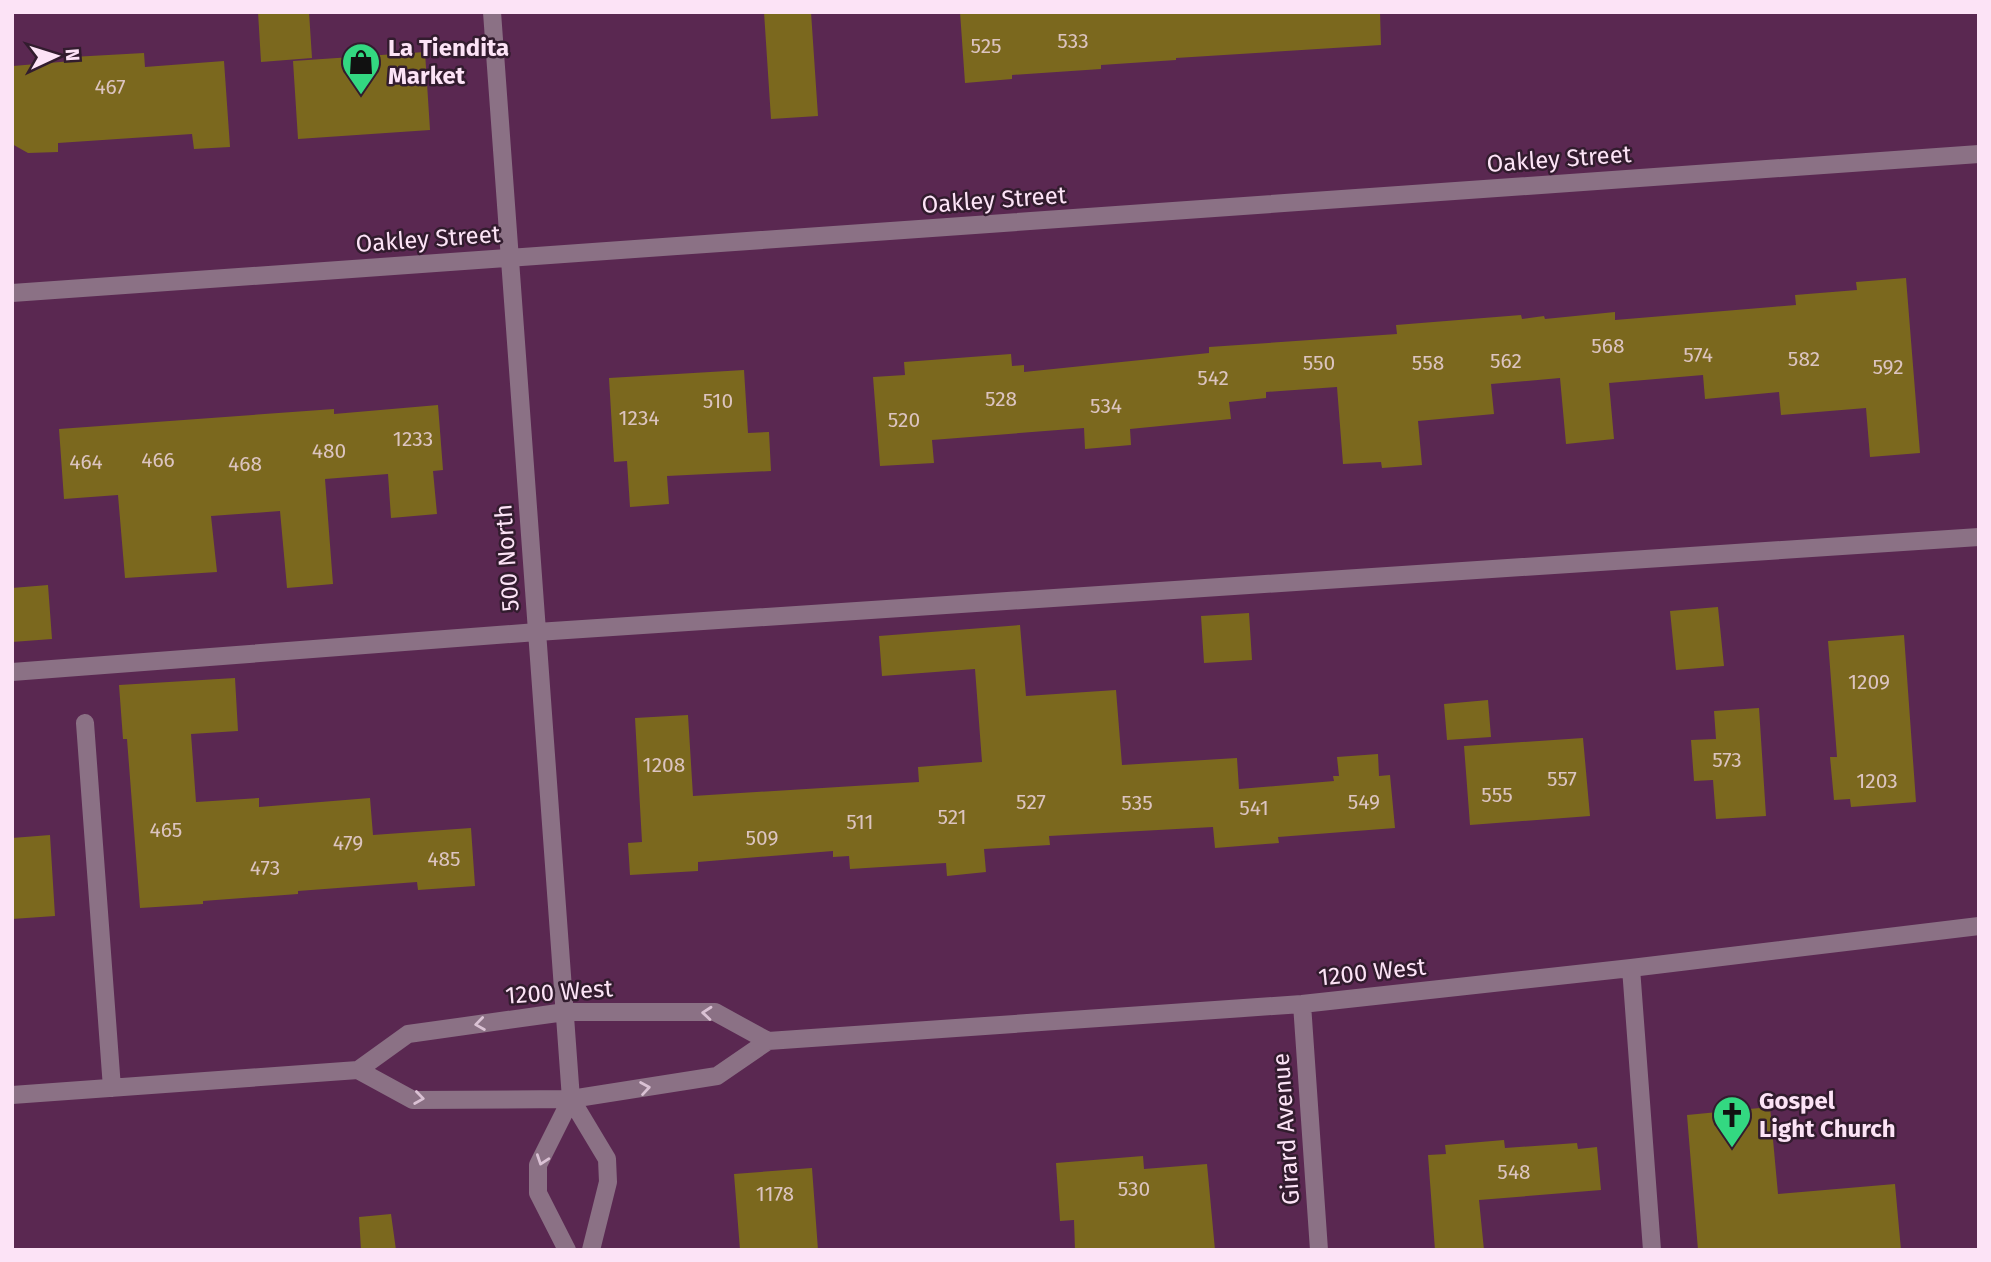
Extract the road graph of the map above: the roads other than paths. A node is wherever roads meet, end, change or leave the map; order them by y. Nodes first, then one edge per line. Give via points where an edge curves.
1 (492, 12) edge
2 (1979, 154) edge
3 (509, 258) junction
4 (12, 293) edge
5 (1979, 537) edge
6 (537, 632) junction
7 (12, 672) edge
8 (85, 723) dead end
9 (1979, 926) edge
10 (1631, 968) junction
11 (1302, 1004) junction
12 (565, 1012) junction
13 (768, 1041) junction
14 (358, 1070) junction
15 (112, 1088) junction
16 (12, 1096) edge
17 (571, 1099) junction
18 (567, 1250) edge
19 (590, 1250) edge
20 (1319, 1250) edge
21 (1652, 1250) edge

1 - 3 street, 500 North
2 - 3 street, Oakley Street
3 - 4 street, Oakley Street
3 - 6 street, 500 North
5 - 6 street
6 - 7 street
6 - 12 street, 500 North
8 - 15 street
9 - 10 street, 1200 West
10 - 11 street, 1200 West
10 - 21 street
11 - 13 street, 1200 West
11 - 20 street, Girard Avenue
13 -> 12 street, 1200 West via 715,1012
12 -> 14 street, 1200 West via 408,1034
12 - 17 street, 500 North
17 -> 13 street via 717,1076
14 - 15 street
14 -> 17 street via 413,1100
15 - 16 street
17 -> 18 street via 538,1165 538,1194
17 - 19 street, 500 North via 607,1159 608,1182

